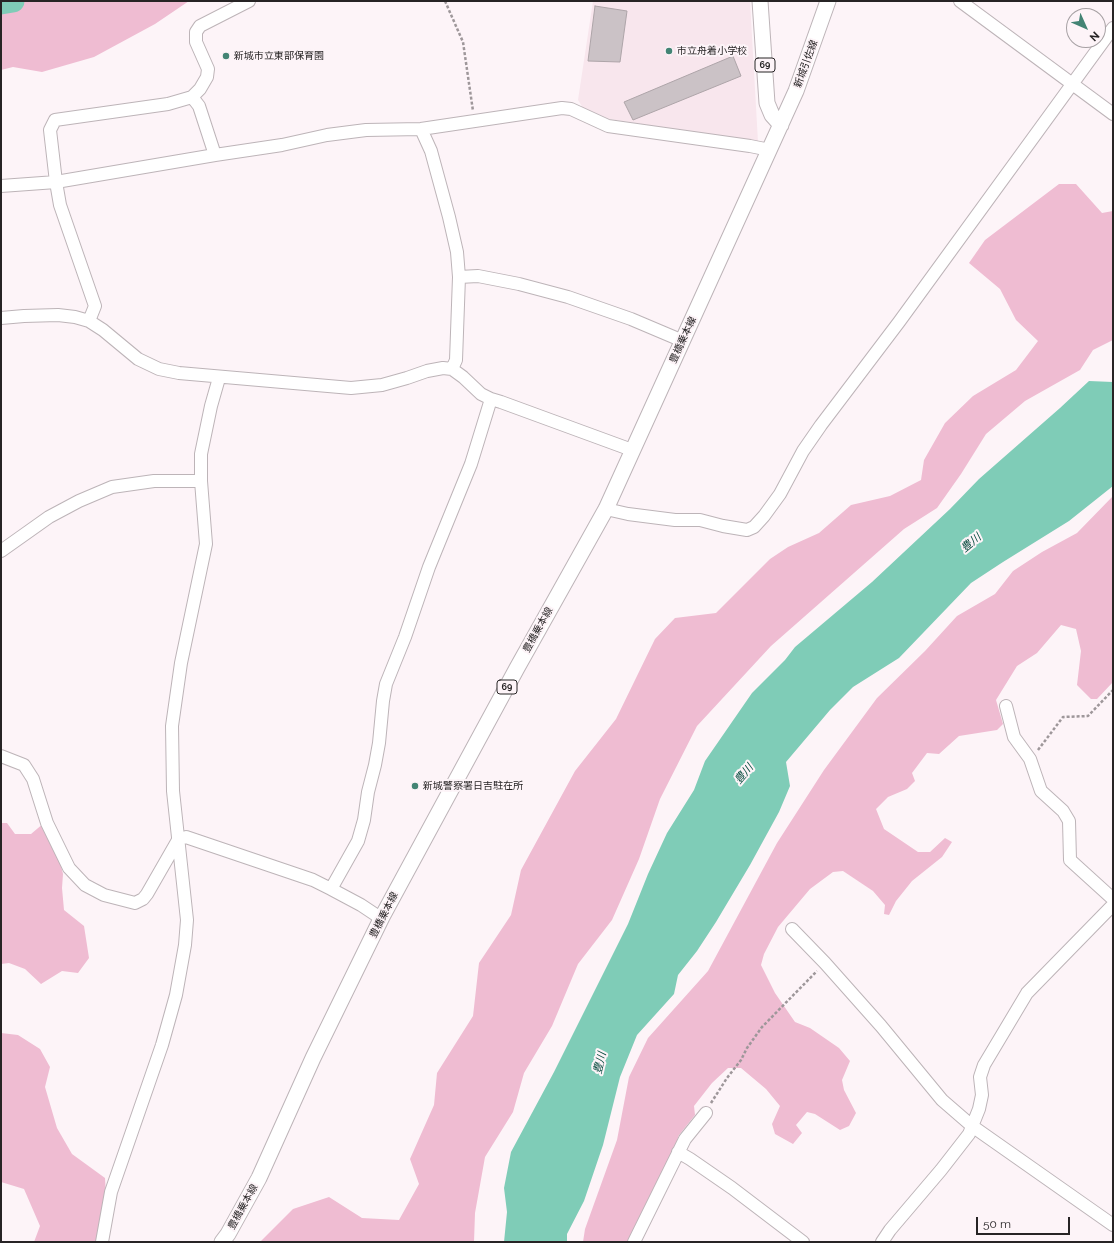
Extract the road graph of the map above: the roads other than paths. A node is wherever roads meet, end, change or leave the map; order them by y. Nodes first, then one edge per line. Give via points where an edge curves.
1 (249, 1) edge
2 (760, 1) edge
3 (828, 1) edge
4 (960, 1) edge
5 (1113, 28) edge
6 (1073, 83) junction
7 (192, 97) junction
8 (1113, 114) edge
9 (781, 126) junction
10 (421, 129) junction
11 (770, 150) junction
12 (215, 155) junction
13 (56, 182) junction
14 (1, 186) edge
15 (458, 276) junction
16 (1, 318) edge
17 (89, 321) junction
18 (682, 341) junction
19 (452, 369) junction
20 (219, 378) junction
21 (491, 399) junction
22 (632, 450) junction
23 (202, 481) junction
24 (606, 509) junction
25 (1, 551) edge
26 (1006, 706) dead end
27 (1, 756) edge
28 (178, 840) junction
29 (331, 889) junction
30 (1113, 899) edge
31 (1113, 905) edge
32 (382, 917) junction
33 (792, 929) dead end
34 (706, 1113) road end
35 (972, 1126) junction
36 (678, 1152) junction
37 (1113, 1225) edge
38 (228, 1239) edge
39 (102, 1242) edge
40 (634, 1242) edge
41 (802, 1242) edge
42 (882, 1242) edge

1 - 7 street via 200,26 196,32 196,42 208,69 207,77
2 - 9 main road, 69 via 767,103
3 - 9 main road, 新城引佐線 via 796,92
4 - 6 street
5 - 6 street
6 - 8 street
6 - 24 street via 821,425 803,451 780,494 754,527 747,530 700,520 675,520
7 - 12 street via 199,106
7 - 13 street via 168,104 55,120 50,130
9 - 11 main road, 豊橋乗本線 / 69
10 - 11 street via 562,108 571,109 608,126
10 - 12 street via 366,130
10 - 15 street via 431,151 449,217 457,252
11 - 18 main road, 豊橋乗本線 / 69
12 - 13 street
13 - 14 street
13 - 17 street via 60,205 95,306
15 - 18 street via 478,276 568,297 632,319
15 - 19 street via 456,360
16 - 17 street via 58,315
17 - 20 street via 138,359 158,369
18 - 22 main road, 豊橋乗本線 / 69
19 - 20 street via 427,371 382,385 351,388
19 - 21 street via 481,394
20 - 23 street via 201,454
21 - 22 street
21 - 29 street via 471,464 429,567 386,684 376,765 368,792 364,820 358,841
22 - 24 main road, 豊橋乗本線 / 69
23 - 25 street via 154,481 112,487 49,517
23 - 28 street via 206,544 172,726 173,791
24 - 32 main road, 豊橋乗本線 / 69
26 - 30 street via 1014,737 1030,759 1041,790 1063,811 1069,822 1070,860
27 - 28 street via 24,765 32,779 47,823 69,868 85,885 104,895 136,903 143,899
28 - 29 street via 186,837 313,880
28 - 39 street via 187,920 176,995 162,1045 111,1192
29 - 32 street
31 - 35 street via 1027,993 984,1065 980,1077 982,1095
32 - 38 main road, 豊橋乗本線 / 69
33 - 35 street via 881,1026 942,1100
34 - 36 street via 684,1139
35 - 37 street
35 - 42 street via 969,1134
36 - 40 street
36 - 41 street via 732,1188

